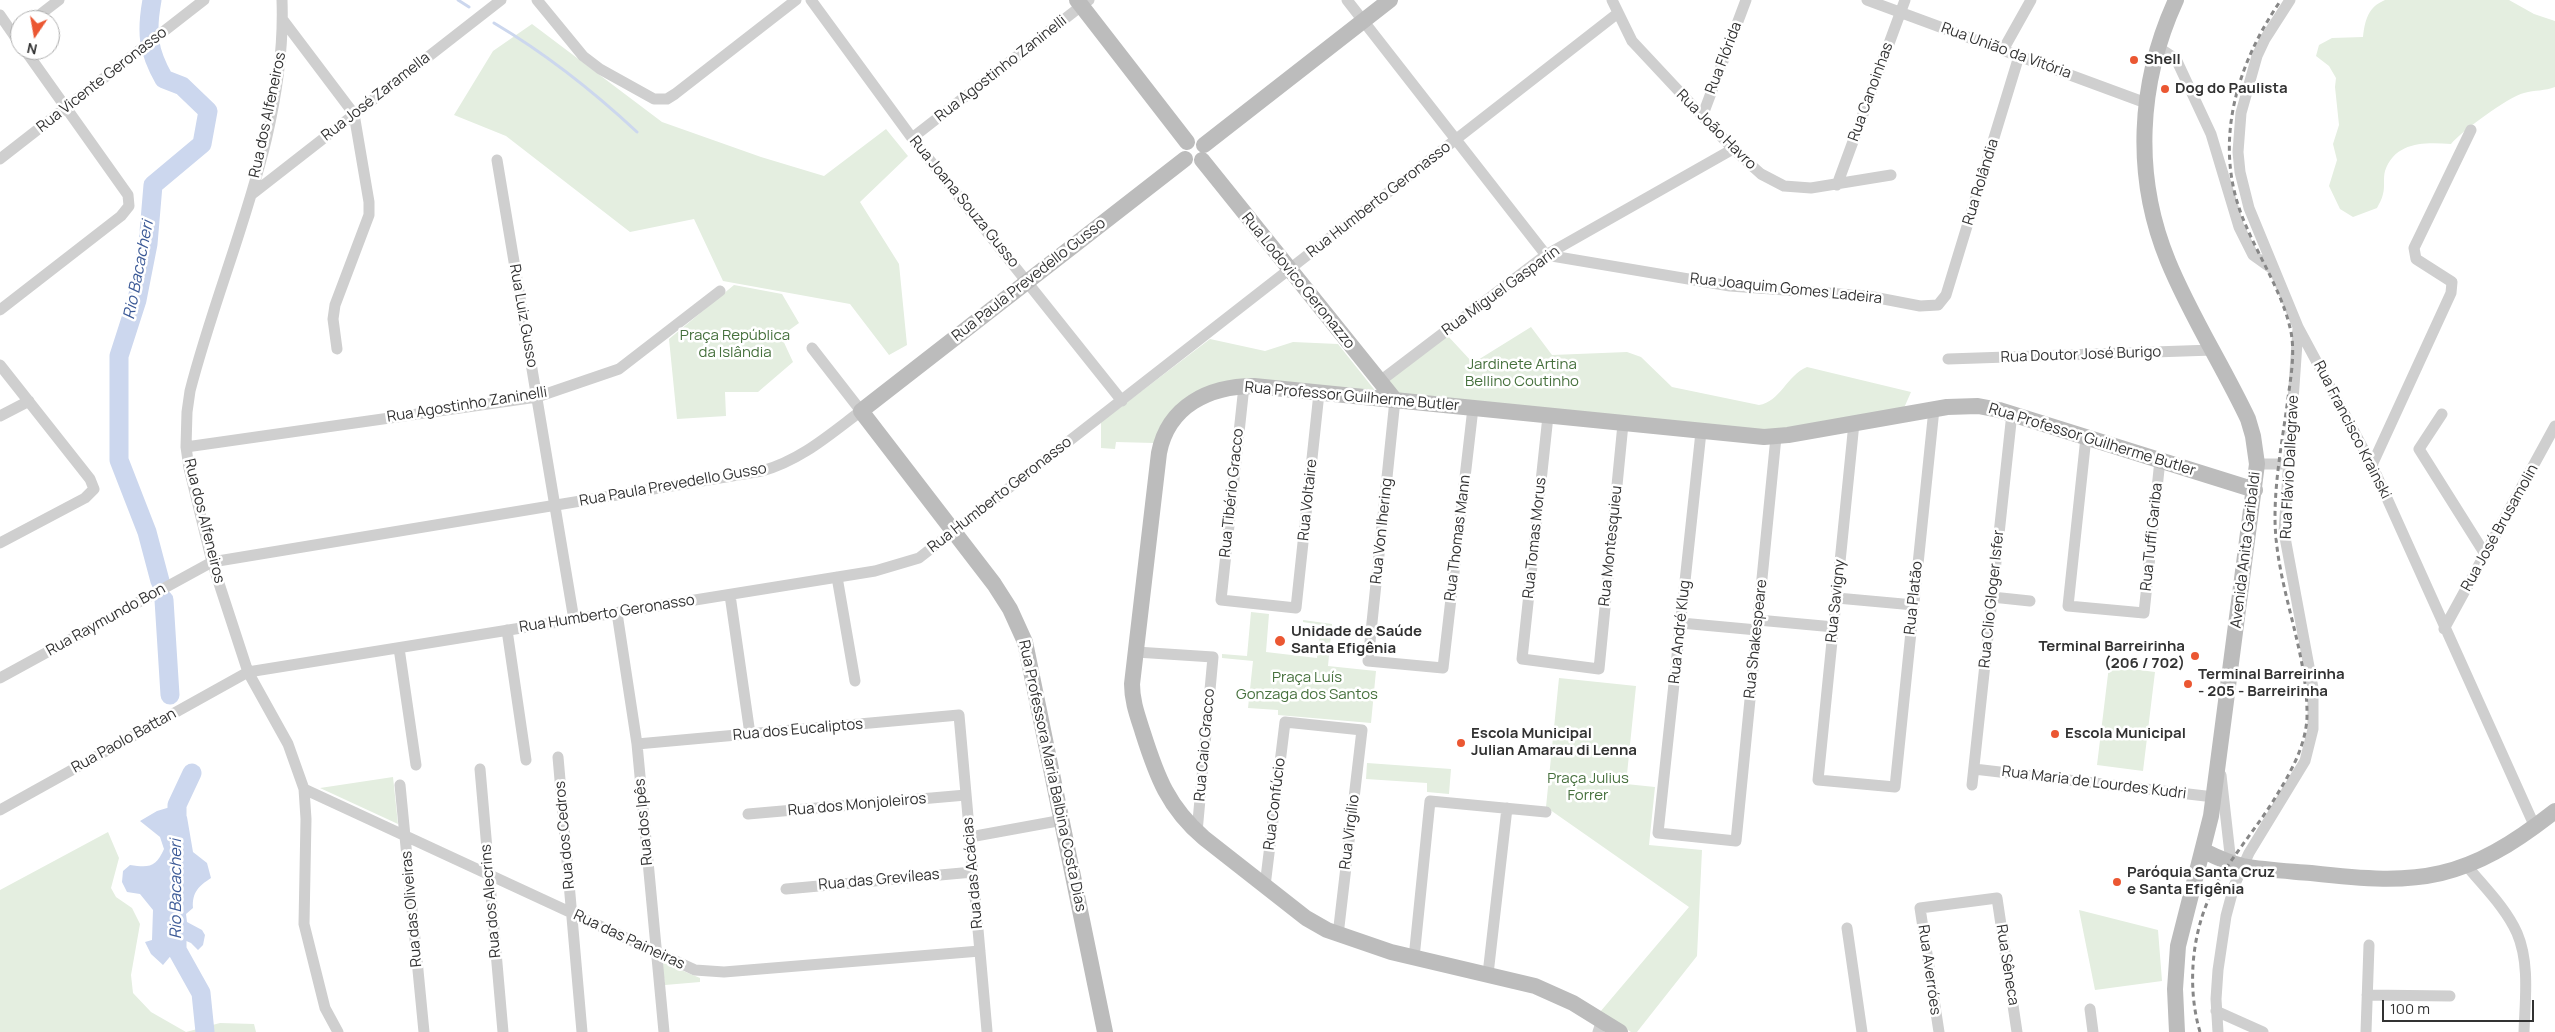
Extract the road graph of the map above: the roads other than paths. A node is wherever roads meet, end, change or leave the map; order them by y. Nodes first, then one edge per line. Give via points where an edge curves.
1 (58, 0) edge
2 (204, 0) edge
3 (282, 0) edge
4 (501, 0) edge
5 (537, 0) edge
6 (796, 0) edge
7 (811, 0) edge
8 (1347, 0) edge
9 (1390, 0) edge
10 (1612, 0) edge
11 (1746, 0) edge
12 (1867, 0) edge
13 (1905, 0) edge
14 (2031, 0) edge
15 (2176, 0) edge
16 (2290, 0) edge
17 (1083, 2) edge
18 (46, 10) edge
19 (1900, 12) junction
20 (1618, 13) junction
21 (0, 15) edge
22 (283, 20) junction
23 (1363, 21) junction
24 (10, 27) edge
25 (2158, 47) junction
26 (2003, 50) junction
27 (2019, 56) junction
28 (31, 60) edge
29 (2146, 103) junction
30 (65, 109) junction
31 (354, 114) junction
32 (1702, 116) junction
33 (2472, 130) dead end
34 (912, 138) junction
35 (1456, 140) junction
36 (1187, 142) junction
37 (1733, 149) junction
38 (1203, 152) junction
39 (1185, 159) junction
40 (0, 160) edge
41 (497, 160) dead end
42 (1891, 175) dead end
43 (1837, 184) junction
44 (251, 195) junction
45 (1546, 255) junction
46 (1289, 270) junction
47 (2274, 270) junction
48 (1027, 282) junction
49 (720, 291) dead end
50 (1938, 305) joint
51 (0, 310) edge
52 (2298, 327) junction
53 (812, 348) dead end
54 (337, 349) dead end
55 (2213, 350) junction
56 (1948, 360) dead end
57 (0, 365) edge
58 (1379, 382) junction
59 (1244, 386) junction
60 (1319, 393) junction
61 (537, 396) junction
62 (1396, 400) junction
63 (29, 401) junction
64 (1122, 401) junction
65 (1473, 408) junction
66 (1934, 409) junction
67 (861, 411) junction
68 (2012, 413) junction
69 (2442, 414) dead end
70 (0, 416) edge
71 (1548, 416) junction
72 (1854, 423) junction
73 (1623, 424) junction
74 (2555, 426) edge
75 (1701, 432) junction
76 (1776, 437) junction
77 (2086, 437) junction
78 (2550, 445) edge
79 (186, 447) junction
80 (2160, 460) junction
81 (2257, 464) junction
82 (2287, 464) junction
83 (2372, 465) junction
84 (2255, 490) junction
85 (555, 506) junction
86 (954, 532) junction
87 (0, 543) edge
88 (2485, 554) junction
89 (212, 562) junction
90 (837, 577) junction
91 (730, 594) junction
92 (1992, 597) junction
93 (1836, 598) junction
94 (2030, 601) dead end
95 (1914, 605) junction
96 (1296, 608) joint
97 (617, 613) junction
98 (574, 620) junction
99 (1680, 623) junction
100 (1758, 625) junction
101 (1834, 627) junction
102 (2444, 629) junction
103 (507, 630) junction
104 (398, 648) junction
105 (1136, 652) junction
106 (1443, 668) joint
107 (1599, 669) joint
108 (248, 672) junction
109 (0, 678) edge
110 (855, 681) dead end
111 (958, 715) joint
112 (1362, 730) joint
113 (750, 734) junction
114 (637, 744) junction
115 (2219, 756) junction
116 (558, 757) dead end
117 (526, 760) dead end
118 (416, 765) dead end
119 (480, 769) dead end
120 (1974, 769) junction
121 (1818, 780) joint
122 (400, 785) dead end
123 (1972, 785) dead end
124 (304, 789) junction
125 (966, 795) junction
126 (2214, 797) junction
127 (1507, 808) junction
128 (0, 810) edge
129 (2555, 811) edge
130 (1546, 812) dead end
131 (748, 814) dead end
132 (1063, 820) junction
133 (2535, 827) junction
134 (1197, 832) junction
135 (405, 836) junction
136 (970, 837) junction
137 (1736, 841) joint
138 (2204, 852) junction
139 (2237, 864) junction
140 (2467, 866) junction
141 (973, 872) junction
142 (489, 875) junction
143 (1265, 886) junction
144 (786, 889) dead end
145 (1996, 898) joint
146 (572, 914) junction
147 (1847, 928) dead end
148 (1338, 935) junction
149 (2369, 945) dead end
150 (980, 951) junction
151 (656, 953) junction
152 (1414, 958) junction
153 (1488, 974) junction
154 (2367, 995) junction
155 (2450, 996) dead end
156 (2090, 1009) dead end
157 (2216, 1011) junction
158 (1600, 1026) edge
159 (338, 1032) edge
160 (424, 1032) edge
161 (503, 1032) edge
162 (582, 1032) edge
163 (664, 1032) edge
164 (980, 1032) edge
165 (988, 1032) edge
166 (1105, 1032) edge
167 (1620, 1032) edge
168 (1862, 1032) edge
169 (1938, 1032) edge
170 (2017, 1032) edge
171 (2093, 1032) edge
172 (2177, 1032) edge
173 (2218, 1032) edge
174 (2263, 1032) edge
175 (2366, 1032) edge
176 (2524, 1032) edge

1 - 18 street
2 - 30 street, Rua Vicente Geronasso
3 - 22 street, Rua dos Alfeneiros
4 - 31 street, Rua José Zaramella
5 - 6 street via 591,63 646,96 660,100 675,94
7 - 34 street, Rua Joana Souza Gusso
8 - 23 street
9 - 23 main road
10 - 20 street, Rua João Havro
11 - 32 street, Rua Flórida
12 - 19 street, Rua União da Vitória
13 - 19 street, Rua Canoinhas
14 - 26 street
15 - 25 main road, Avenida Anita Garibaldi
16 - 47 street via 2257,56 2246,90 2238,134 2240,172 2249,208
17 - 34 street, Rua Agostinho Zaninelli
17 - 36 main road
19 - 26 street, Rua União da Vitória
19 - 43 street, Rua Canoinhas
20 - 32 street, Rua João Havro via 1632,41
20 - 35 street, Rua Humberto Geronasso
21 - 24 street
22 - 31 street
22 - 44 street, Rua dos Alfeneiros via 277,86
23 - 35 street
23 - 38 main road
25 - 29 main road, Avenida Anita Garibaldi
25 - 47 street via 2176,60 2211,134 2239,227 2254,255
26 - 27 street, Rua União da Vitória
27 - 29 street, Rua União da Vitória
27 - 50 street, Rua Rolândia via 1946,295
28 - 30 street
29 - 55 main road, Avenida Anita Garibaldi via 2145,163 2155,223 2174,275
30 - 40 street, Rua Vicente Geronasso
30 - 51 street via 128,195 129,206 121,216
31 - 44 street, Rua José Zaramella
31 - 54 street via 370,209 333,312
32 - 37 street, Rua João Havro
33 - 83 street via 2414,248 2416,259 2452,282 2450,293
34 - 48 street, Rua Joana Souza Gusso
35 - 45 street
35 - 46 street, Rua Humberto Geronasso
36 - 38 main road via 1198,140
36 - 39 main road via 1182,152
37 - 43 street, Rua João Havro via 1761,174 1784,186 1812,188
37 - 45 street, Rua Miguel Gasparin
38 - 39 main road via 1192,163
38 - 46 main road, Rua Lodovico Geronazzo
39 - 48 main road, Rua Paula Prevedello Gusso
41 - 61 street, Rua Luiz Gusso
42 - 43 street, Rua João Havro
44 - 79 street, Rua dos Alfeneiros via 190,391
45 - 50 street, Rua Joaquim Gomes Ladeira via 1739,287 1868,296 1920,306
45 - 58 street, Rua Miguel Gasparin
46 - 58 main road, Rua Lodovico Geronazzo
46 - 64 street, Rua Humberto Geronasso
47 - 52 street, Rua Francisco Krainski
48 - 64 street, Rua Joana Souza Gusso
48 - 67 main road, Rua Paula Prevedello Gusso
49 - 61 street, Rua Agostinho Zaninelli via 619,369
52 - 82 street, Rua Flávio Dallegrave
52 - 83 street, Rua Francisco Krainski
53 - 67 street, Rua Professora Maria Balbina Costa Dias
55 - 56 street, Rua Doutor José Burigo
55 - 81 main road, Avenida Anita Garibaldi via 2248,419
57 - 63 street
58 - 62 main road, Rua Lodovico Geronazzo
59 - 60 main road, Rua Professor Guilherme Butler
59 - 96 street, Rua Tibério Gracco via 1221,600
59 - 105 main road, Rua Professor Guilherme Butler via 1203,395 1176,416 1164,433
60 - 62 main road, Rua Professor Guilherme Butler
60 - 96 street, Rua Voltaire
61 - 79 street, Rua Agostinho Zaninelli
61 - 85 street, Rua Luiz Gusso
62 - 65 main road, Rua Professor Guilherme Butler
62 - 106 street, Rua Von Ihering via 1368,661
63 - 70 street
63 - 87 street via 90,479 94,489 85,498
64 - 86 street, Rua Humberto Geronasso
65 - 71 main road, Rua Professor Guilherme Butler
65 - 106 street, Rua Thomas Mann
66 - 68 main road, Rua Professor Guilherme Butler via 1978,406
66 - 72 main road, Rua Professor Guilherme Butler
66 - 95 street, Rua Platão
67 - 85 street, Rua Paula Prevedello Gusso via 812,448 780,466
67 - 86 main road, Rua Professora Maria Balbina Costa Dias
68 - 77 main road, Rua Professor Guilherme Butler
68 - 92 street, Rua Clio Gloger Isfer
69 - 88 street via 2419,449
71 - 73 main road, Rua Professor Guilherme Butler
71 - 107 street, Rua Tomas Morus via 1522,660
72 - 76 main road, Rua Professor Guilherme Butler
72 - 93 street, Rua Savigny
73 - 75 main road, Rua Professor Guilherme Butler
73 - 107 street, Rua Montesquieu
74 - 78 street, Rua José Brusamolin
75 - 76 main road, Rua Professor Guilherme Butler
75 - 99 street, Rua André Klug
76 - 100 street, Rua Shakespeare
77 - 80 main road, Rua Professor Guilherme Butler
77 - 80 street, Rua Tuffi Gariba via 2068,606 2144,613
78 - 88 street, Rua José Brusamolin
79 - 89 street, Rua dos Alfeneiros
80 - 84 main road, Rua Professor Guilherme Butler
81 - 82 street
81 - 84 main road, Avenida Anita Garibaldi
82 - 139 street, Rua Flávio Dallegrave via 2285,545 2313,688 2313,729 2311,744 2297,777 2248,853
83 - 102 street, Rua Francisco Krainski
84 - 115 main road, Avenida Anita Garibaldi
85 - 89 street, Rua Paula Prevedello Gusso
85 - 98 street, Rua Luiz Gusso
86 - 90 street, Rua Humberto Geronasso via 919,558 904,564
86 - 132 main road, Rua Professora Maria Balbina Costa Dias via 1003,597 1025,642
88 - 102 street, Rua José Brusamolin
89 - 108 street, Rua dos Alfeneiros
89 - 109 street, Rua Raymundo Bon
90 - 91 street, Rua Humberto Geronasso
90 - 110 street
91 - 97 street, Rua Humberto Geronasso
91 - 113 street
92 - 94 street
92 - 120 street, Rua Clio Gloger Isfer
93 - 95 street
93 - 101 street, Rua Savigny
95 - 121 street, Rua Platão via 1895,787
97 - 98 street, Rua Humberto Geronasso
97 - 114 street, Rua dos Ipês
98 - 103 street, Rua Humberto Geronasso
99 - 100 street
99 - 137 street, Rua André Klug via 1658,833
100 - 101 street
100 - 137 street, Rua Shakespeare
101 - 121 street, Rua Savigny
102 - 133 street, Rua Francisco Krainski
103 - 104 street, Rua Humberto Geronasso
103 - 117 street
104 - 108 street, Rua Humberto Geronasso
104 - 118 street
105 - 134 main road, Rua Professor Guilherme Butler via 1132,695 1157,776 1171,802
105 - 134 street, Rua Caio Gracco via 1213,657
108 - 124 street, Rua dos Alfeneiros via 288,744
108 - 128 street, Rua Paolo Battan
111 - 113 street, Rua dos Eucaliptos
111 - 125 street, Rua das Acácias
112 - 143 street, Rua Confúcio via 1286,722
112 - 148 street, Rua Virgílio
113 - 114 street, Rua dos Eucaliptos
114 - 151 street, Rua dos Ipês
115 - 126 main road, Avenida Anita Garibaldi
115 - 139 street
116 - 146 street, Rua dos Cedros
119 - 142 street, Rua dos Alecrins
120 - 123 street, Rua Clio Gloger Isfer
120 - 126 street, Rua Maria de Lourdes Kudri
122 - 135 street, Rua das Oliveiras
124 - 135 street, Rua das Paineiras
124 - 159 street, Rua dos Alfeneiros via 304,924 325,1008
125 - 131 street, Rua dos Monjoleiros
125 - 136 street, Rua das Acácias
126 - 138 main road, Avenida Anita Garibaldi
127 - 130 street
127 - 152 street via 1430,801
127 - 153 street
129 - 133 main road
132 - 136 street
132 - 166 main road, Rua Professora Maria Balbina Costa Dias
133 - 140 main road via 2501,850
134 - 143 main road, Rua Professor Guilherme Butler
135 - 142 street, Rua das Paineiras
135 - 160 street, Rua das Oliveiras
136 - 141 street, Rua das Acácias
138 - 139 main road
138 - 172 main road, Avenida Anita Garibaldi via 2178,946
139 - 140 main road via 2381,880 2423,877
139 - 157 street, Rua Flávio Dallegrave via 2223,930
140 - 176 street via 2504,911 2518,934 2524,964
141 - 144 street, Rua das Grevíleas
141 - 150 street, Rua das Acácias
142 - 146 street, Rua das Paineiras
142 - 161 street, Rua dos Alecrins
143 - 148 main road, Rua Professor Guilherme Butler via 1316,924
145 - 169 street, Rua Averróes via 1920,908
145 - 170 street, Rua Sêneca
146 - 151 street, Rua das Paineiras
146 - 162 street, Rua dos Cedros
147 - 168 street
148 - 152 main road, Rua Professor Guilherme Butler
149 - 154 street
150 - 151 street, Rua das Paineiras via 710,972 682,965
150 - 165 street, Rua das Acácias
151 - 163 street, Rua dos Ipês
152 - 153 main road, Rua Professor Guilherme Butler
153 - 158 main road, Rua Professor Guilherme Butler via 1551,993
154 - 155 street
154 - 175 street
156 - 171 street
157 - 173 street, Rua Flávio Dallegrave
157 - 174 street
158 - 167 main road, Rua Professor Guilherme Butler
164 - 165 street

